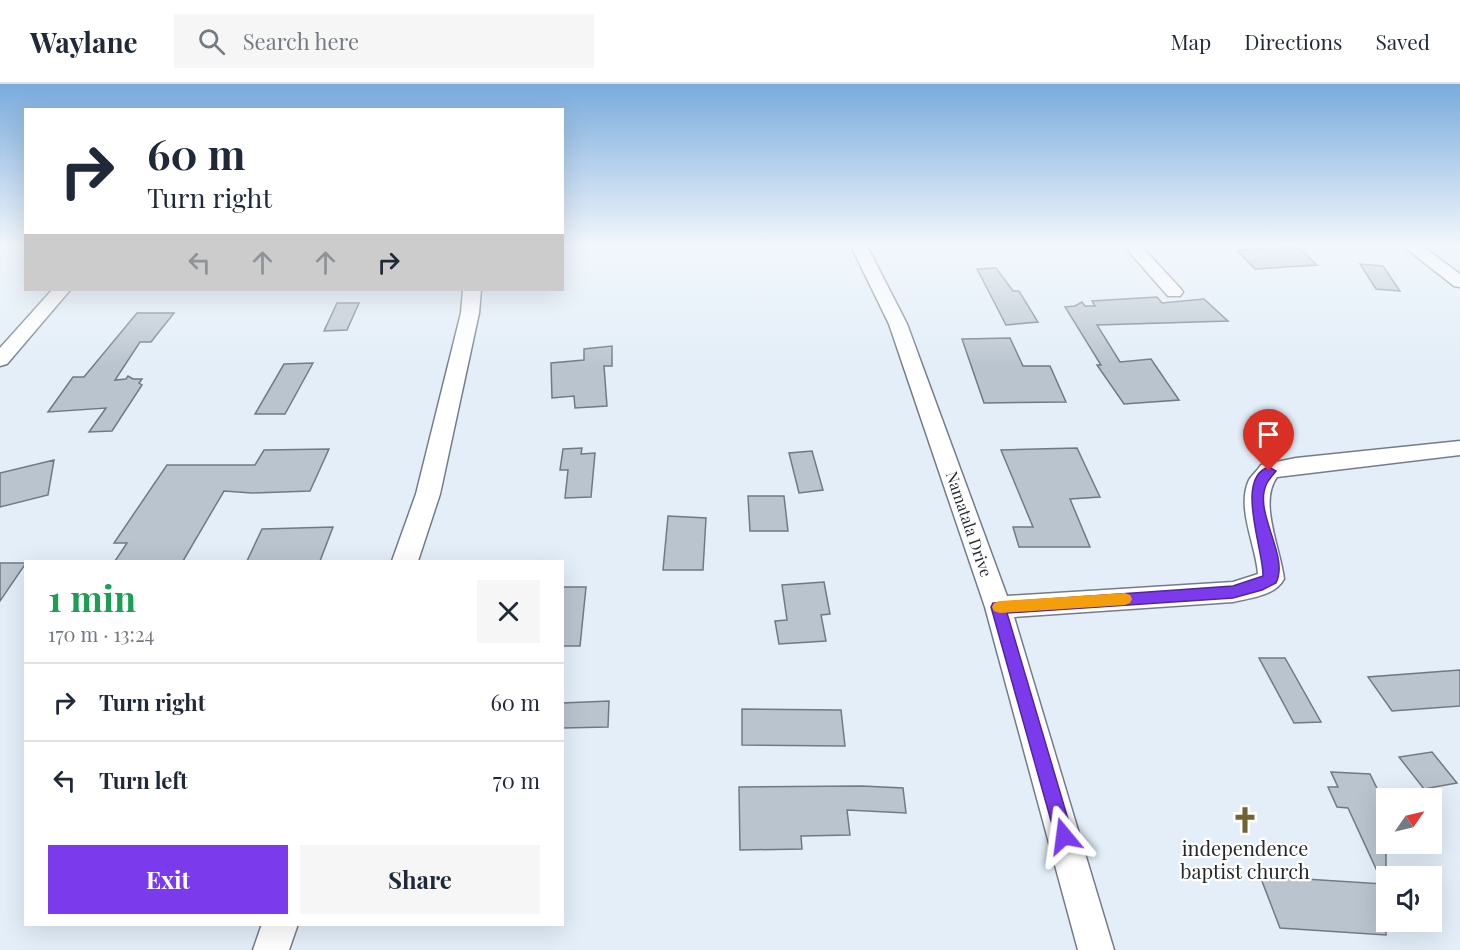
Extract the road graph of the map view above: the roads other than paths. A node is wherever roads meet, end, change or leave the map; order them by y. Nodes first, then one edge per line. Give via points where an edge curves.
1 (879, 286) edge
2 (1170, 286) edge
3 (60, 291) edge
4 (472, 291) edge
5 (1174, 291) dead end
6 (0, 360) edge
7 (1460, 448) edge
8 (405, 560) edge
9 (998, 607) junction
10 (279, 926) edge
11 (271, 950) edge
12 (1096, 950) edge

1 - 9 street, Namatala Drive via 898,324
2 - 5 street
3 - 6 street
4 - 8 street via 428,494
7 - 9 street via 1269,471 1260,482 1257,503 1271,562 1271,579 1257,586 1233,592
9 - 12 street, Namatala Drive
10 - 11 street

